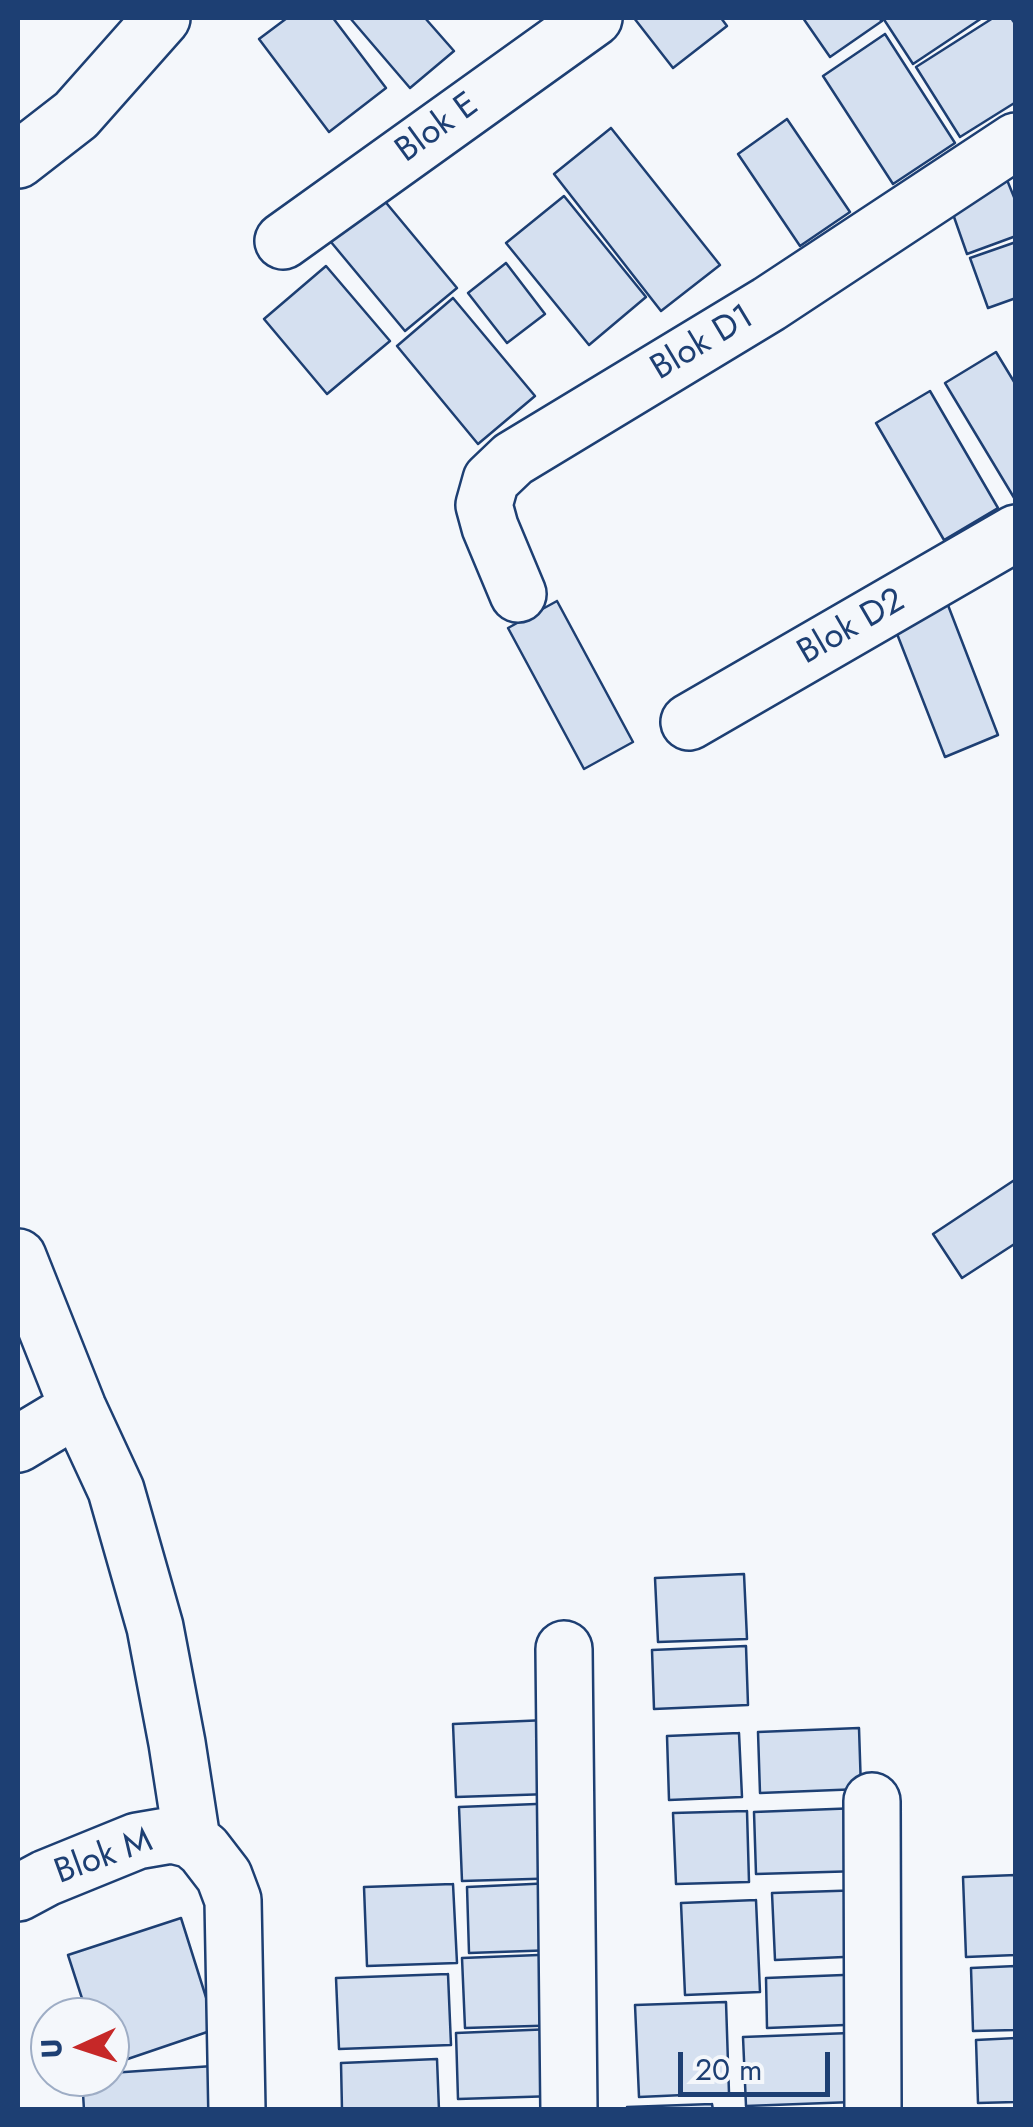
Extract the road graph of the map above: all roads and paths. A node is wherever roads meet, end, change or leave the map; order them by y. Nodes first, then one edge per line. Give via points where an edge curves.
1 (162, 18) edge
2 (594, 18) edge
3 (1016, 140) edge
4 (18, 160) edge
5 (283, 241) dead end
6 (1016, 533) edge
7 (518, 594) dead end
8 (689, 722) dead end
9 (18, 1257) edge
10 (78, 1408) junction
11 (18, 1444) edge
12 (564, 1649) dead end
13 (872, 1801) dead end
14 (192, 1840) junction
15 (18, 1893) edge
16 (237, 2110) edge
17 (570, 2110) edge
18 (873, 2110) edge

1 - 4 street via 76,115
2 - 5 street, Blok E
3 - 7 street, Blok D1 via 769,304 513,459 491,480 484,505
6 - 8 street, Blok D2
9 - 10 street
10 - 11 street
10 - 14 street via 116,1490 155,1627
12 - 17 street
13 - 18 street
14 - 15 street, Blok M via 172,1834 137,1842
14 - 16 street via 224,1876 233,1900

